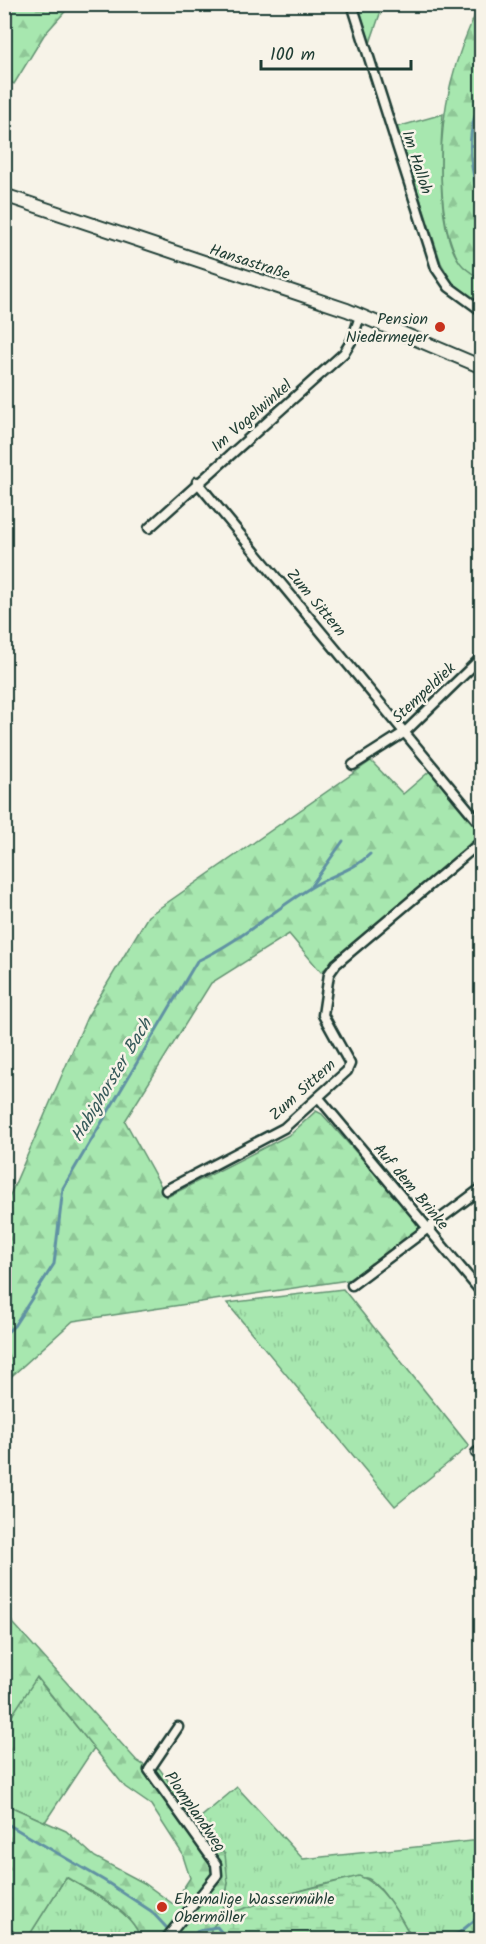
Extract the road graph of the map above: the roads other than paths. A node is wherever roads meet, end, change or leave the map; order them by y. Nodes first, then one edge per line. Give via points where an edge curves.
1 (352, 4) edge
2 (4, 195) edge
3 (482, 311) edge
4 (360, 316) junction
5 (482, 368) edge
6 (197, 482) junction
7 (149, 528) dead end
8 (482, 657) edge
9 (405, 732) junction
10 (353, 765) dead end
11 (482, 826) edge
12 (482, 841) edge
13 (319, 1098) junction
14 (166, 1190) dead end
15 (479, 1190) dead end
16 (428, 1229) junction
17 (352, 1285) dead end
18 (482, 1293) edge
19 (178, 1726) dead end
20 (4, 1931) edge
21 (482, 1935) edge
22 (14, 1940) edge
23 (165, 1940) edge
24 (476, 1940) edge

1 - 3 street, Im Halloh via 436,268 449,287
2 - 4 main road, Hansastraße
4 - 5 main road, Hansastraße
4 - 6 street, Im Vogelwinkel via 344,353
6 - 7 street, Im Vogelwinkel
6 - 9 street, Zum Sittern
8 - 9 street, Stempeldiek
9 - 10 street, Stempeldiek
9 - 11 street, Zum Sittern
12 - 13 street, Zum Sittern via 329,974 323,1015 350,1064
13 - 14 street, Zum Sittern via 285,1128
13 - 16 street, Auf dem Brinke
15 - 16 street
16 - 17 street
16 - 18 street, Auf dem Brinke
19 - 23 street, Plomplandweg via 149,1770 216,1864 217,1875
20 - 22 street
21 - 24 street

